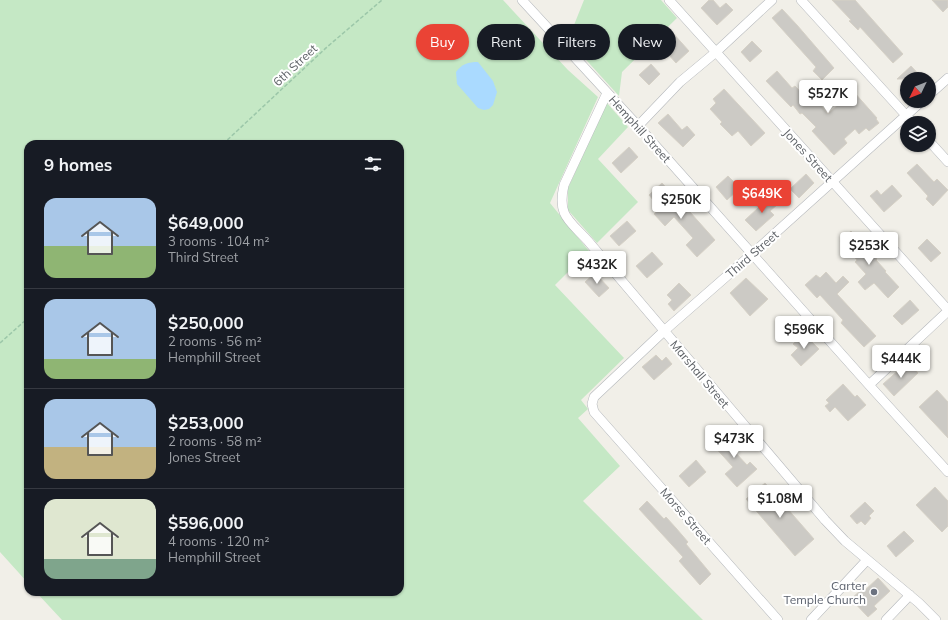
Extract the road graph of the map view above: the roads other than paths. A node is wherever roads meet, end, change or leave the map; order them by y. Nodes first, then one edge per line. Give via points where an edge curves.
1 (522, 0) edge
2 (669, 0) edge
3 (772, 0) edge
4 (801, 0) edge
5 (716, 52) junction
6 (948, 78) edge
7 (936, 89) edge
8 (607, 93) junction
9 (914, 108) edge
10 (906, 115) junction
11 (638, 126) junction
12 (936, 149) edge
13 (948, 162) edge
14 (832, 182) junction
15 (752, 254) junction
16 (948, 311) edge
17 (664, 331) junction
18 (869, 385) junction
19 (594, 412) joint
20 (948, 472) edge
21 (867, 560) junction
22 (910, 596) junction
23 (778, 620) edge
24 (811, 620) edge
25 (886, 620) edge
26 (936, 620) edge

1 - 8 street, Hemphill Street
2 - 5 street, Jones Street
3 - 5 street
4 - 10 street
5 - 11 street via 680,82
5 - 14 street, Jones Street
6 - 7 street
8 - 11 street, Hemphill Street
8 - 17 street, Marshall Street via 564,185 563,211 566,218
9 - 10 street, Third Street
10 - 14 street, Third Street
11 - 15 street, Hemphill Street
12 - 13 street
14 - 15 street, Third Street
14 - 16 street, Jones Street
15 - 17 street, Third Street
15 - 18 street, Hemphill Street
16 - 18 street
17 - 19 street, Third Street via 597,392 592,401
17 - 21 street, Marshall Street via 825,520 845,542
18 - 20 street, Hemphill Street
19 - 23 street, Morse Street
21 - 22 street, Marshall Street
21 - 24 street
22 - 25 street
22 - 26 street, Marshall Street

